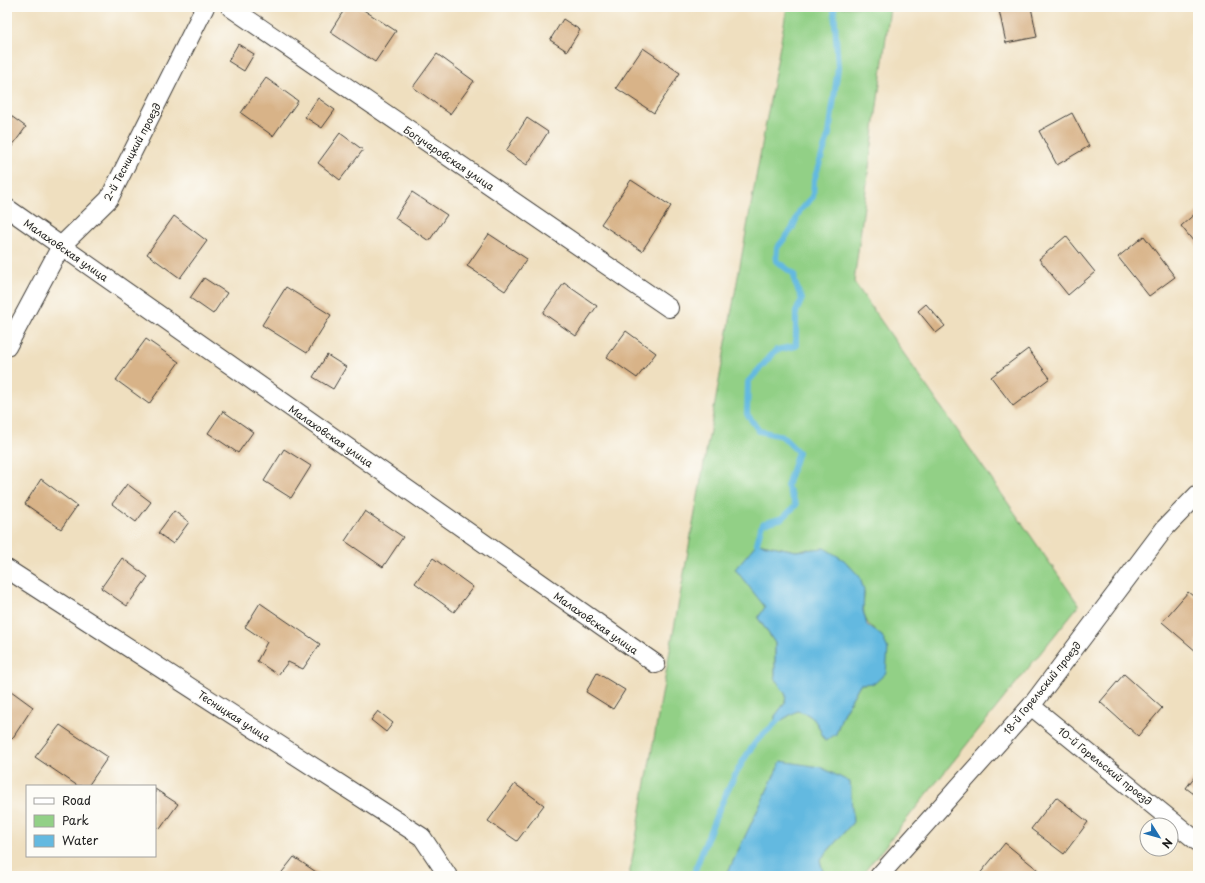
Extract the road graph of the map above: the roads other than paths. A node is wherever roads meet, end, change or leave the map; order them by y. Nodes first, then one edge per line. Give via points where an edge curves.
1 (205, 7) edge
2 (230, 7) edge
3 (7, 208) edge
4 (61, 246) junction
5 (669, 308) dead end
6 (7, 347) edge
7 (1198, 494) edge
8 (7, 569) edge
9 (656, 664) dead end
10 (1030, 706) junction
11 (1198, 842) edge
12 (448, 876) edge
13 (879, 876) edge

1 - 4 street, 2-й Тесницкий проезд via 109,199
2 - 5 street, Богучаровская улица
3 - 4 street, Малаховская улица
4 - 6 street, 2-й Тесницкий проезд
4 - 9 street, Малаховская улица
7 - 10 street, 18-й Горельский проезд via 1166,528
8 - 12 street, Тесницкая улица via 422,837
10 - 11 street, 10-й Горельский проезд
10 - 13 street, 18-й Горельский проезд

